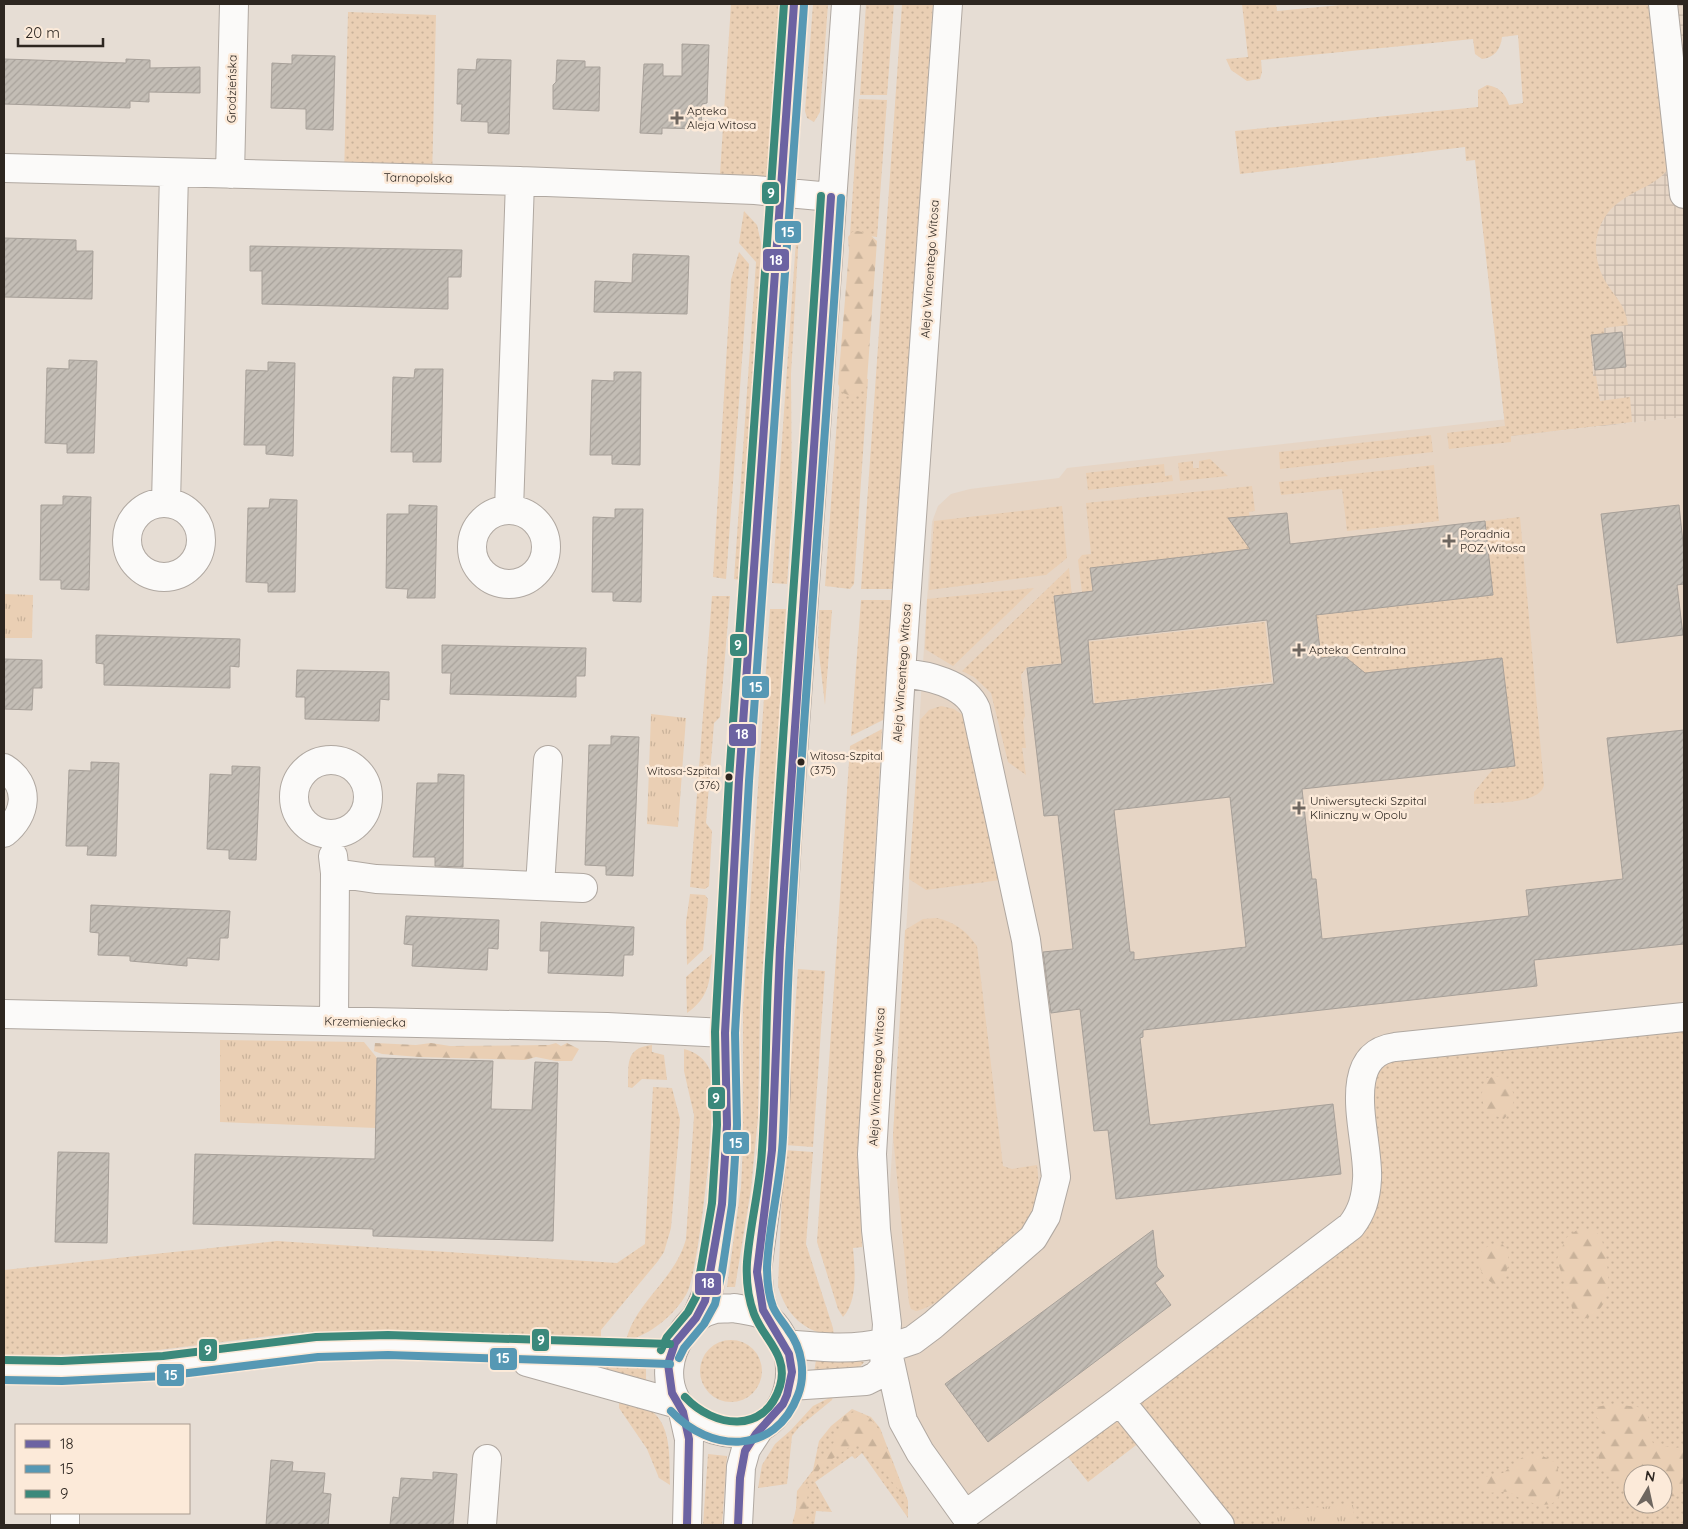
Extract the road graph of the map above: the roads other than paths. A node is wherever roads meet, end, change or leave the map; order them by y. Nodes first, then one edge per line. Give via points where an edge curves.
1 (234, 4) edge
2 (794, 4) edge
3 (846, 4) edge
4 (948, 4) edge
5 (1663, 4) edge
6 (4, 168) edge
7 (174, 173) junction
8 (230, 174) junction
9 (520, 180) junction
10 (780, 192) junction
11 (1684, 194) edge
12 (831, 197) junction
13 (166, 503) dead end
14 (509, 510) dead end
15 (901, 673) junction
16 (548, 760) dead end
17 (4, 768) edge
18 (4, 833) edge
19 (330, 835) dead end
20 (335, 873) junction
21 (540, 886) junction
22 (583, 888) dead end
23 (4, 1014) edge
24 (1684, 1017) edge
25 (334, 1021) junction
26 (725, 1033) junction
27 (766, 1317) junction
28 (696, 1318) junction
29 (885, 1342) junction
30 (786, 1344) junction
31 (482, 1349) junction
32 (670, 1354) junction
33 (4, 1370) edge
34 (790, 1386) junction
35 (1120, 1401) junction
36 (680, 1408) junction
37 (758, 1429) junction
38 (487, 1459) dead end
39 (482, 1525) edge
40 (687, 1525) edge
41 (738, 1525) edge
42 (1220, 1525) edge

1 - 8 street, Grodzieńska
2 - 10 street
3 - 12 street
4 - 15 street, Aleja Wincentego Witosa
5 - 11 street
6 - 7 street, Tarnopolska
7 - 8 street, Tarnopolska
7 - 13 street
8 - 9 street, Tarnopolska
9 - 10 street, Tarnopolska
9 - 14 street
10 - 12 street, Tarnopolska
10 - 26 street via 739,780
12 - 27 street via 787,834 776,1020 776,1099 757,1270
15 - 29 street, Aleja Wincentego Witosa via 872,1154 876,1230 887,1324
15 - 29 street via 934,679 961,692 974,703 1026,940 1056,1177 1046,1216 1033,1238 933,1326 913,1340 898,1345
16 - 21 street
17 - 18 street via 22,789 23,809 15,824
19 - 20 street
20 - 21 street
20 - 25 street
21 - 22 street
23 - 25 street, Krzemieniecka
24 - 35 street via 1387,1048 1378,1052 1370,1059 1360,1084 1368,1178 1364,1204 1351,1226
25 - 26 street, Krzemieniecka
26 - 28 street via 727,1125 722,1204 709,1288
27 - 28 street via 734,1308 715,1309
27 - 30 street
28 - 32 street via 685,1328
29 - 30 street via 847,1347
29 - 34 street, Aleja Wincentego Witosa via 884,1368 866,1381
29 - 35 street via 903,1421 920,1452 965,1515
30 - 34 street via 791,1360
31 - 32 street
31 - 33 street via 388,1345 317,1347 164,1366
31 - 36 street
32 - 36 street via 670,1380
34 - 37 street via 777,1413
35 - 42 street
36 - 37 street via 709,1429 734,1433
36 - 40 street via 689,1439
37 - 41 street via 746,1449 741,1467
38 - 39 street

